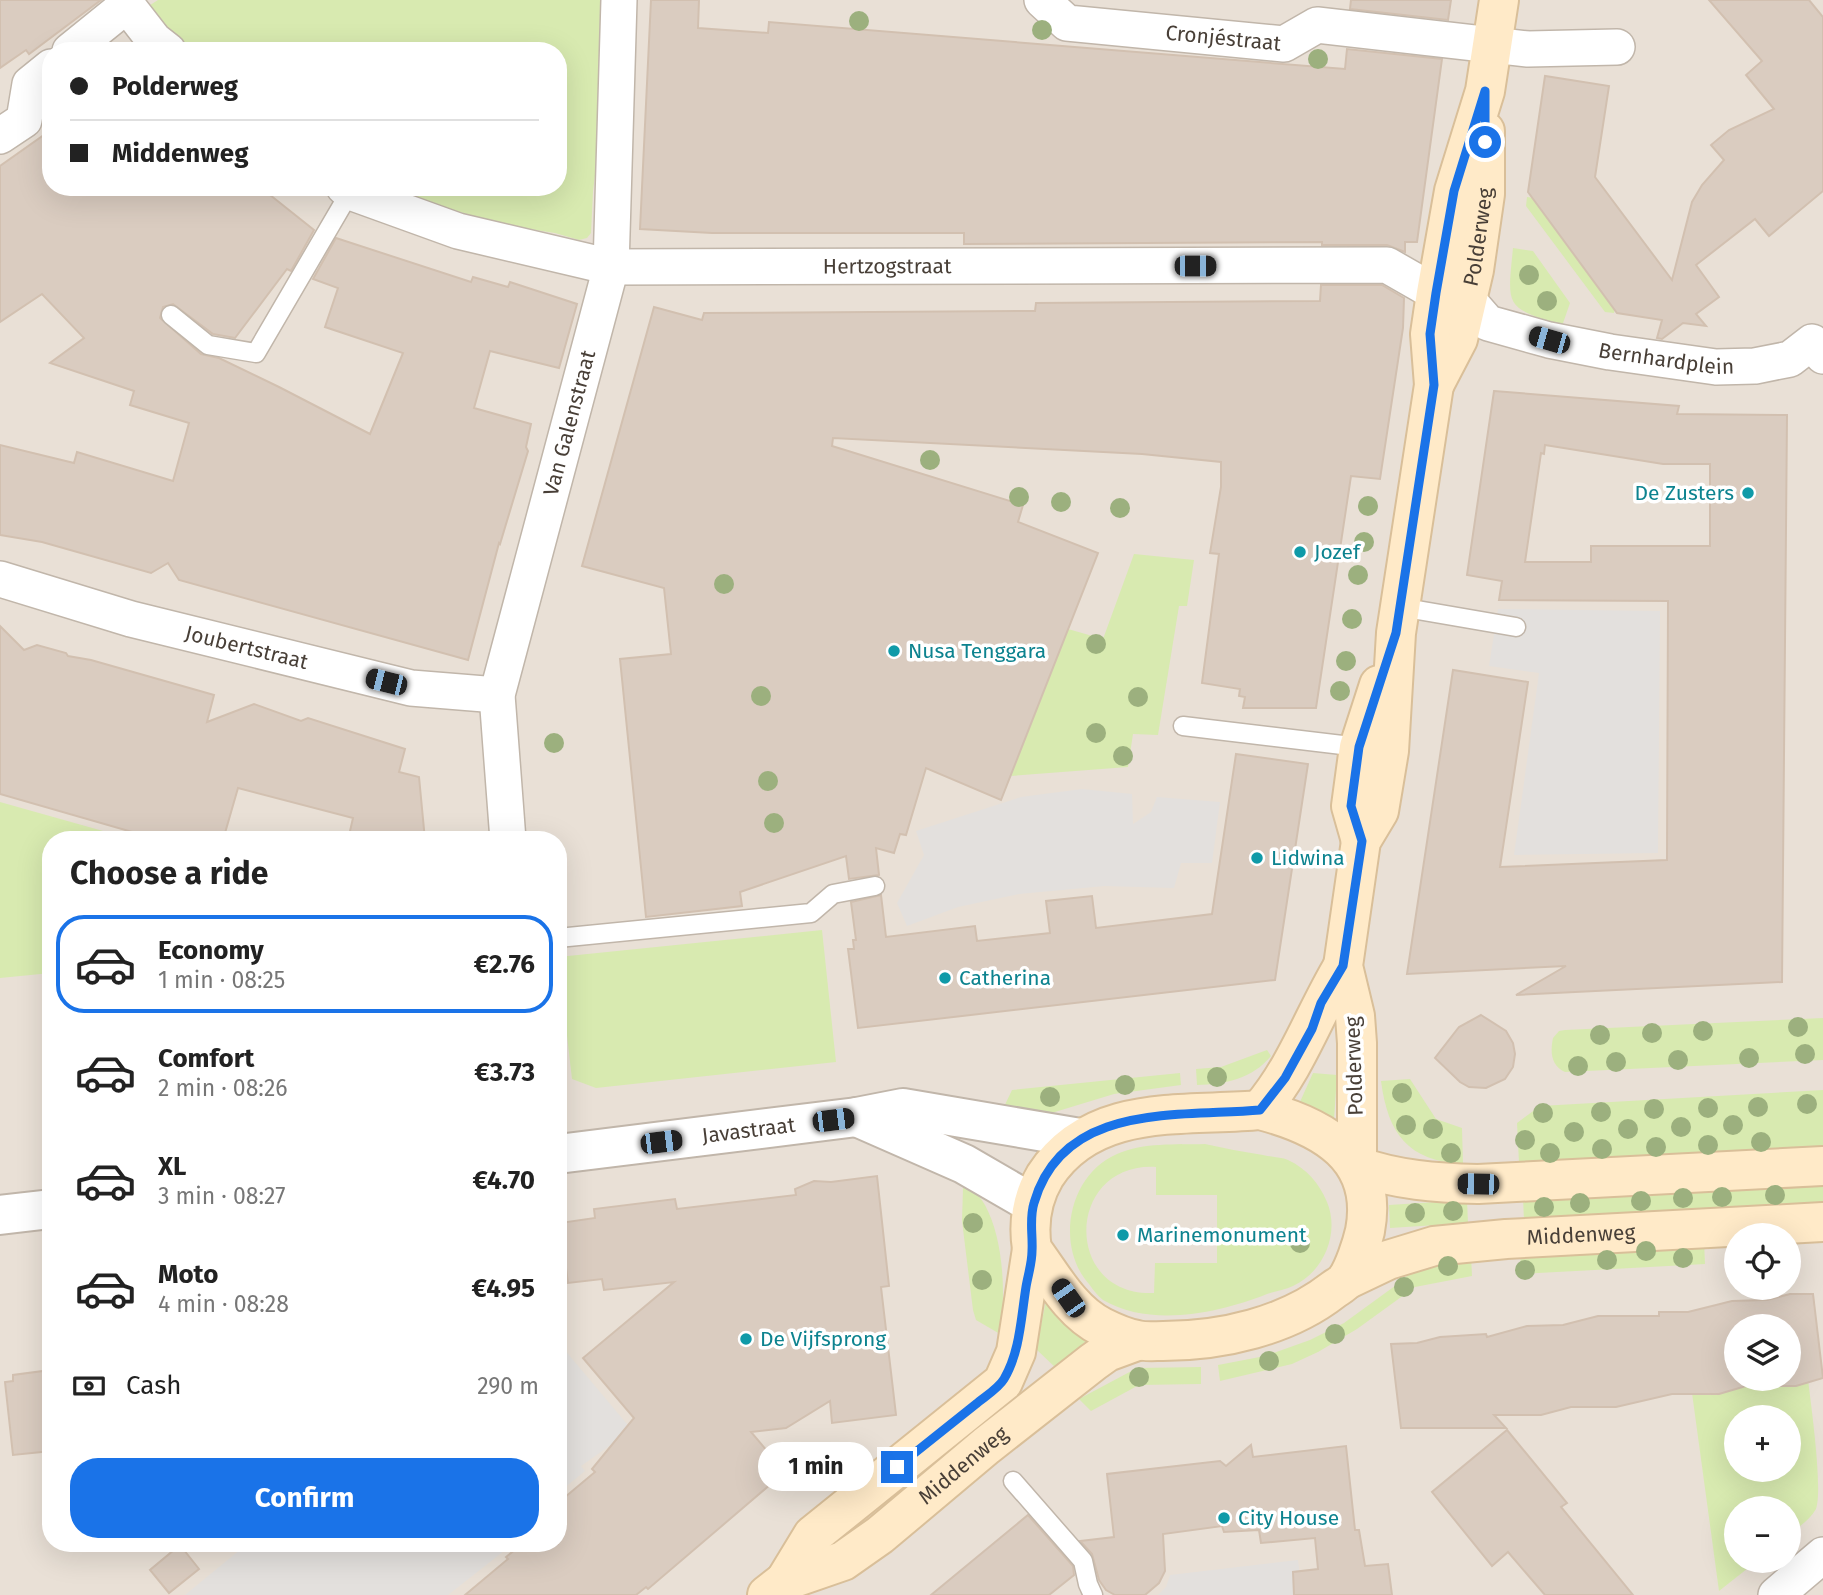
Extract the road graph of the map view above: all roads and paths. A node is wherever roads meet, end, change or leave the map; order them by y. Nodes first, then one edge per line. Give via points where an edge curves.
1 (619, 0) edge
2 (1042, 0) edge
3 (1499, 0) edge
4 (125, 2) edge
5 (80, 42) edge
6 (157, 42) edge
7 (1492, 45) junction
8 (1617, 47) dead end
9 (42, 74) edge
10 (0, 136) edge
11 (343, 196) edge
12 (362, 196) edge
13 (611, 267) junction
14 (1452, 296) junction
15 (171, 315) dead end
16 (1823, 356) edge
17 (0, 579) edge
18 (1398, 620) junction
19 (1516, 627) dead end
20 (497, 695) junction
21 (1184, 726) dead end
22 (1359, 747) junction
23 (507, 831) edge
24 (1362, 841) junction
25 (875, 886) dead end
26 (567, 938) edge
27 (1343, 966) junction
28 (1260, 1110) junction
29 (857, 1117) junction
30 (1080, 1138) junction
31 (567, 1153) edge
32 (1357, 1166) junction
33 (1823, 1166) edge
34 (1033, 1204) junction
35 (42, 1210) edge
36 (0, 1215) edge
37 (1823, 1222) edge
38 (1032, 1249) junction
39 (1346, 1280) junction
40 (1137, 1340) junction
41 (1013, 1481) dead end
42 (1823, 1555) edge
43 (783, 1590) edge
44 (1093, 1595) edge
45 (1776, 1595) edge

1 - 13 street, Van Galenstraat
2 - 7 street, Cronjéstraat via 1067,23 1284,44 1317,25
3 - 7 main road, Polderweg
4 - 5 street
4 - 6 street
7 - 8 street
7 - 14 main road, Polderweg via 1485,91 1454,191
9 - 10 street via 30,83 24,120
11 - 15 lane via 256,353 208,345
12 - 13 street, Hertzogstraat via 458,231
13 - 14 street, Hertzogstraat via 1387,265
13 - 20 street, Van Galenstraat
14 - 16 street, Bernhardplein via 1488,323 1610,352 1716,367 1755,366 1790,359 1812,341
14 - 18 main road, Polderweg via 1430,334 1434,385
17 - 20 street, Joubertstraat via 131,618 411,688
18 - 19 lane
18 - 22 main road, Polderweg
18 - 24 main road, Polderweg via 1389,751 1379,811
20 - 23 street, Van Galenstraat
21 - 22 lane
22 - 24 main road, Polderweg via 1351,806
24 - 27 main road, Polderweg
25 - 26 lane via 834,894 811,913
27 - 28 main road, Polderweg via 1285,1078
27 - 32 main road, Polderweg via 1357,1043
28 - 30 main road via 1143,1118
28 - 32 main road via 1310,1126 1345,1150
29 - 30 street, Javastraat via 903,1108
29 - 31 street, Javastraat
29 - 34 street via 964,1164
30 - 34 main road via 1050,1169
32 - 33 main road via 1430,1183 1478,1184
32 - 39 main road via 1367,1219
34 - 38 main road, Middenweg
35 - 36 street
37 - 39 main road, Middenweg via 1434,1246
38 - 40 main road via 1084,1316
38 - 43 main road, Middenweg via 1016,1352 1003,1382 813,1535
39 - 40 main road via 1315,1304 1259,1327 1210,1338
40 - 43 main road, Middenweg via 1107,1352 871,1542
41 - 44 lane via 1083,1561
42 - 45 street

